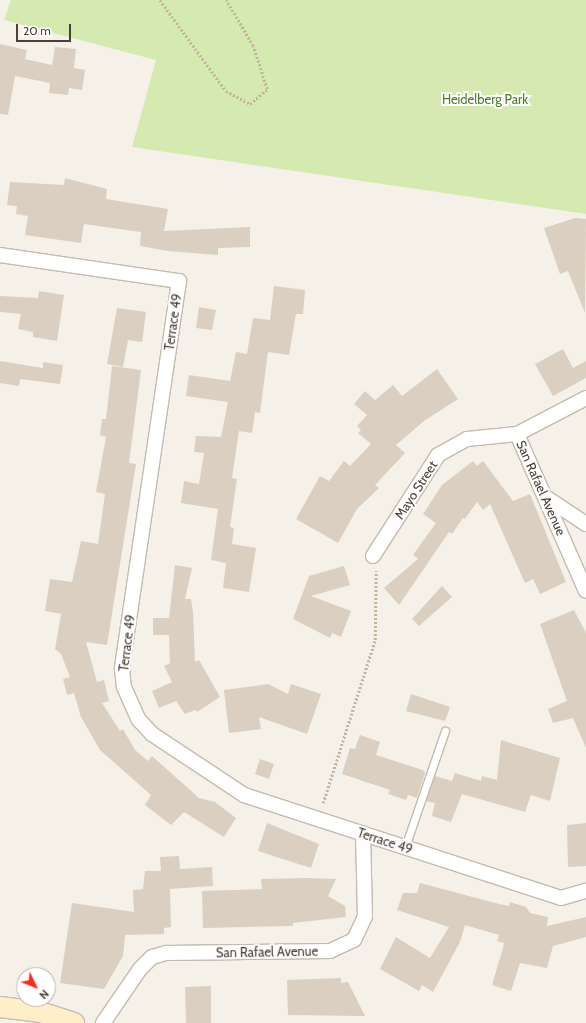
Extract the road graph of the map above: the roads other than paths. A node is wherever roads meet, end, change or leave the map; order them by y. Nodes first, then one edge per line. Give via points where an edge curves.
1 (0, 254) edge
2 (586, 398) edge
3 (518, 434) junction
4 (547, 498) junction
5 (586, 524) edge
6 (373, 556) road end
7 (586, 591) edge
8 (445, 731) dead end
9 (363, 834) junction
10 (405, 847) junction
11 (586, 891) edge
12 (0, 1007) edge
13 (74, 1023) edge
14 (103, 1023) edge

1 - 9 street, Terrace 49 via 179,281 122,669 124,687 138,720 152,734 244,795
2 - 3 street, San Rafael Avenue
3 - 4 street, San Rafael Avenue
3 - 6 street, Mayo Street via 467,439 438,455
4 - 5 street
4 - 7 street, San Rafael Avenue
8 - 10 lane
9 - 10 street, Terrace 49
9 - 14 street, San Rafael Avenue via 365,916 354,940 330,951 166,953 152,957 140,969
10 - 11 street, Terrace 49 via 561,898
12 - 13 street via 40,1012

